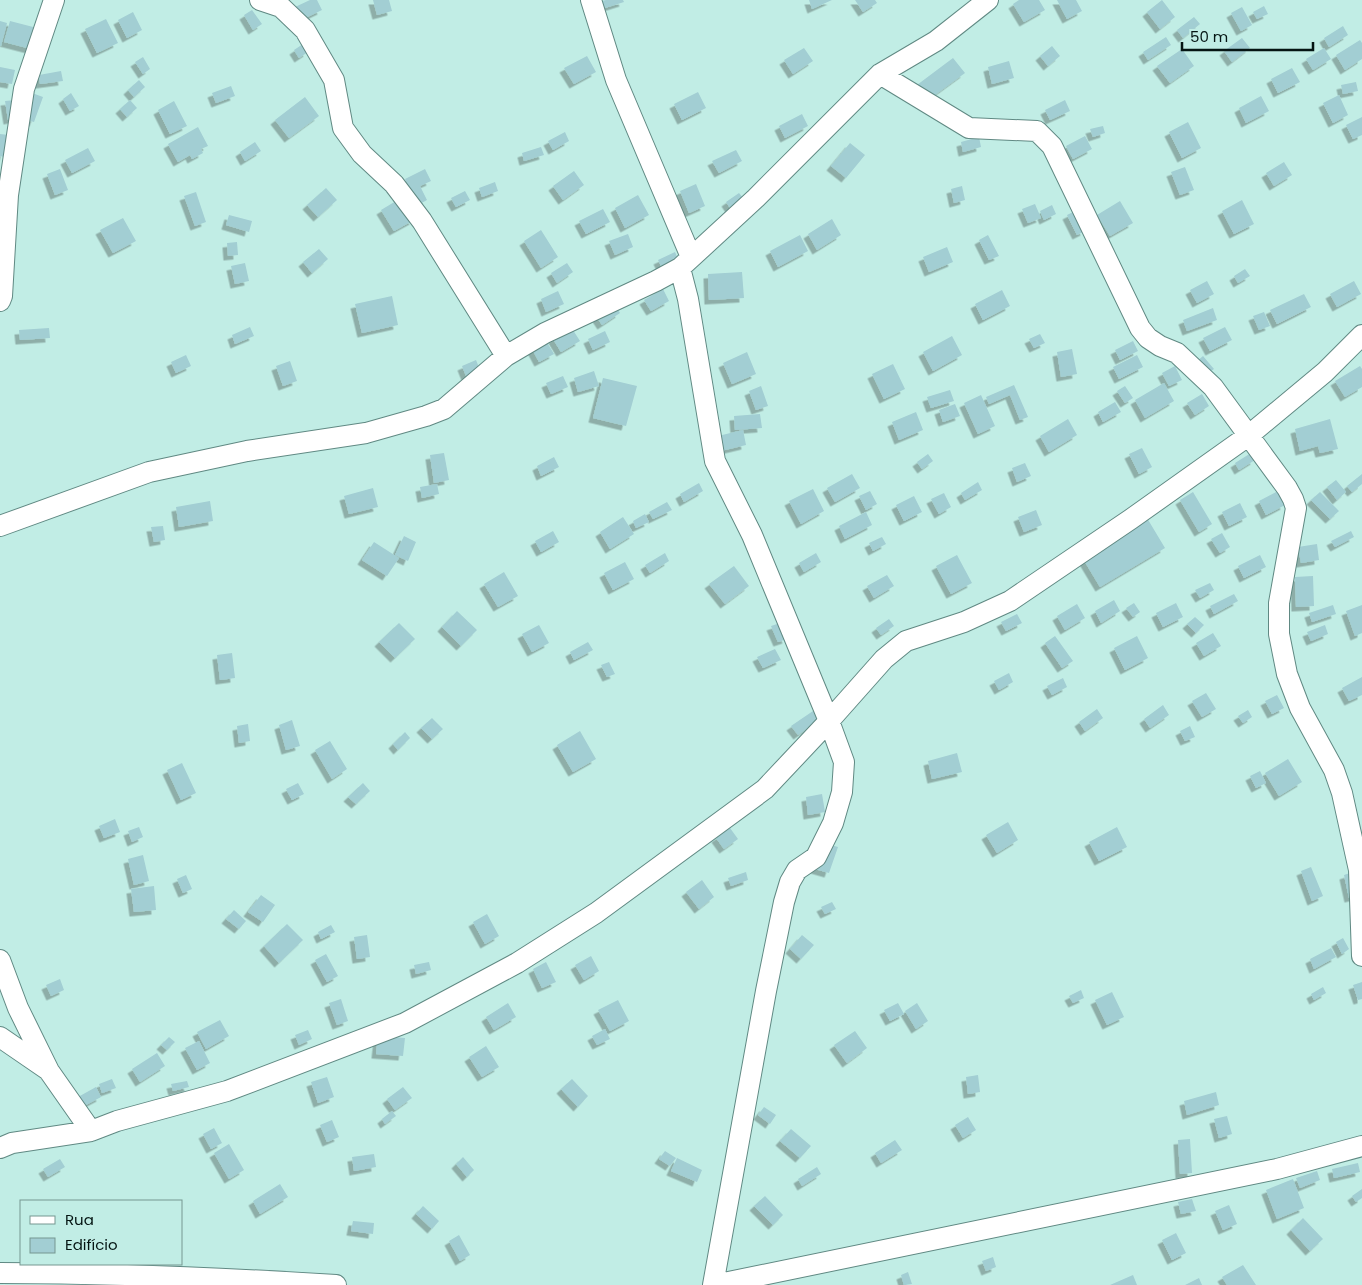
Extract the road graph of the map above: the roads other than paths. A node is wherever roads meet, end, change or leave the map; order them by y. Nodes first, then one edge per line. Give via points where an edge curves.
1 (54, 0) edge
2 (260, 0) edge
3 (591, 0) edge
4 (988, 0) edge
5 (880, 74) junction
6 (686, 262) junction
7 (0, 300) edge
8 (1362, 335) edge
9 (506, 356) junction
10 (1248, 436) junction
11 (0, 526) edge
12 (829, 721) junction
13 (1362, 956) edge
14 (0, 960) edge
15 (0, 1037) edge
16 (49, 1071) junction
17 (92, 1131) junction
18 (1362, 1146) edge
19 (0, 1148) edge
20 (0, 1273) edge
21 (239, 1282) edge
22 (336, 1285) edge
23 (714, 1285) edge

1 - 7 street via 24,89 8,195
2 - 9 street via 281,7 305,30 334,80 343,128 362,154 394,184 422,221
3 - 6 street via 616,80
4 - 5 street via 936,41
5 - 6 street via 756,198
5 - 10 street via 969,128 1037,131 1046,139 1140,328 1148,338 1177,353 1213,387
6 - 9 street via 656,281 545,333
6 - 12 street via 688,299 715,461 752,535
8 - 10 street
9 - 11 street via 444,409 426,416 366,433 247,451 149,472
10 - 12 street via 1010,601 964,622 906,641 884,659
10 - 13 street via 1287,488 1296,508 1279,603 1279,634 1287,674 1300,708 1334,770 1342,793 1358,870
12 - 17 street via 765,789 596,912 516,963 405,1023 227,1091
12 - 23 street via 844,762 842,792 833,823 816,857 797,870 784,902
14 - 16 street via 18,1008
15 - 16 street
16 - 17 street
17 - 19 street
18 - 23 street via 1277,1169
20 - 21 street via 73,1273
21 - 22 street

